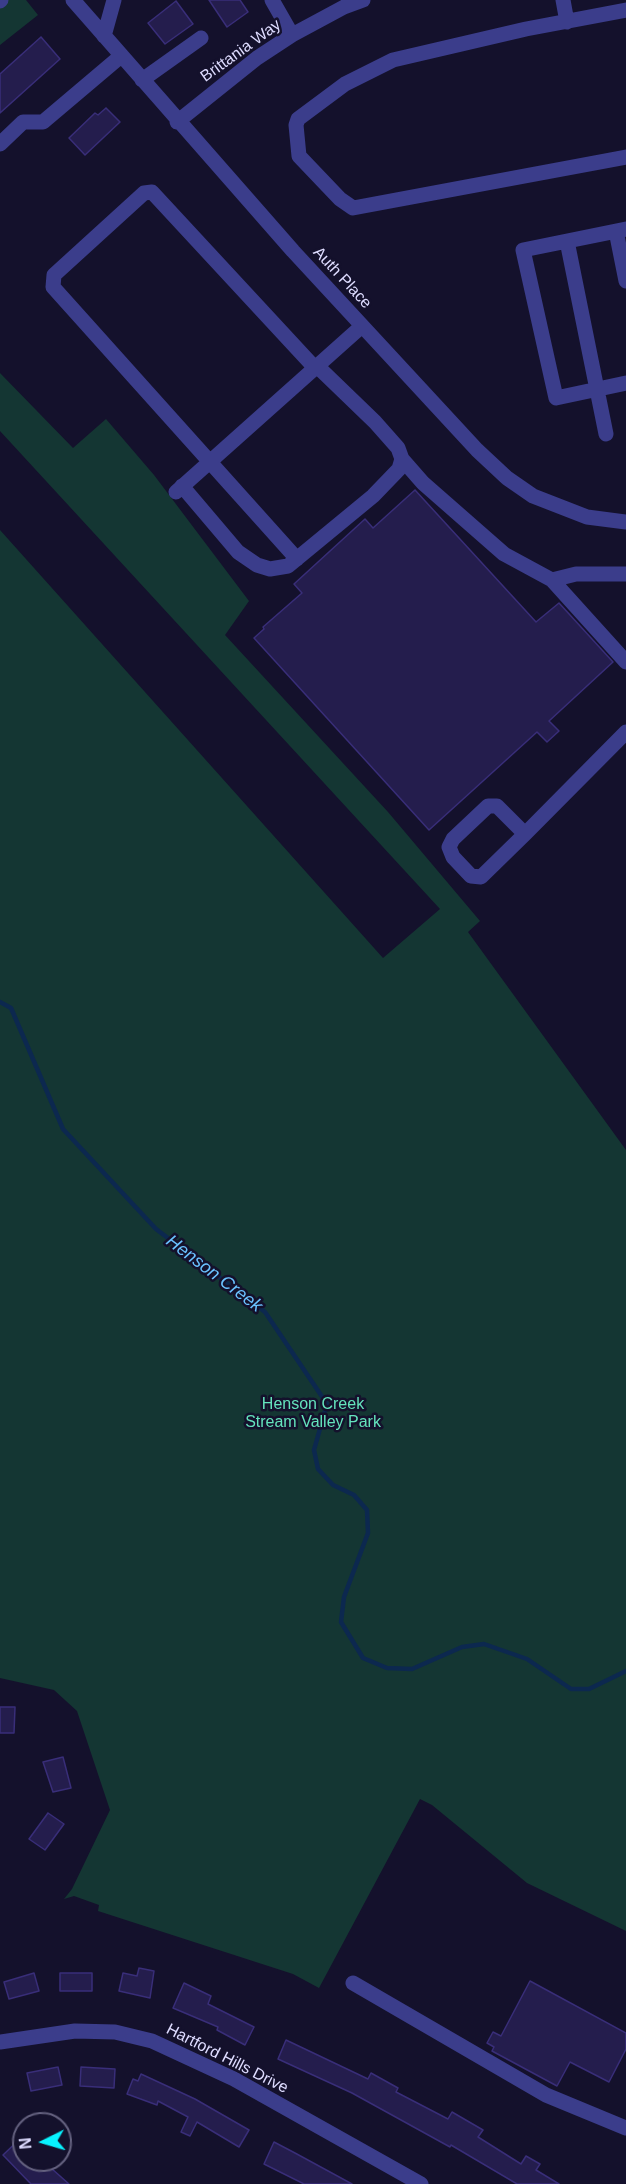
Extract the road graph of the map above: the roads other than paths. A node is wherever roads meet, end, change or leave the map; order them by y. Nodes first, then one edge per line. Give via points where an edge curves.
1 (73, 0) edge
2 (114, 0) edge
3 (272, 0) edge
4 (363, 0) edge
5 (563, 0) edge
6 (626, 10) edge
7 (567, 22) junction
8 (291, 35) junction
9 (104, 36) junction
10 (201, 38) dead end
11 (121, 56) junction
12 (142, 80) junction
13 (177, 122) junction
14 (0, 144) edge
15 (626, 157) edge
16 (621, 230) edge
17 (567, 241) junction
18 (626, 281) edge
19 (362, 326) junction
20 (316, 367) junction
21 (626, 383) edge
22 (597, 389) junction
23 (606, 434) dead end
24 (402, 459) junction
25 (210, 461) junction
26 (626, 522) edge
27 (297, 559) junction
28 (626, 574) edge
29 (552, 580) junction
30 (626, 662) edge
31 (626, 732) edge
32 (525, 834) junction
33 (353, 1983) dead end
34 (0, 2042) edge
35 (626, 2128) edge
36 (421, 2184) edge

1 - 9 street, Auth Place
2 - 9 street
3 - 8 street
4 - 8 street, Brittania Way
5 - 7 street
6 - 7 street
7 - 15 street via 393,60 345,84 298,119 299,156 353,208
8 - 13 street, Brittania Way
9 - 11 street, Auth Place
10 - 12 street
11 - 12 street, Auth Place
11 - 14 street via 43,122 23,122
12 - 13 street, Auth Place
13 - 19 street, Auth Place
16 - 17 street
16 - 18 street
17 - 22 street
17 - 22 street via 523,250 556,398
19 - 20 street
19 - 26 street, Auth Place via 507,478 555,506 587,517
20 - 24 street via 375,422 398,448
20 - 25 street
20 - 25 street via 152,192 144,193 54,275 53,287
21 - 22 street
22 - 23 street
24 - 27 street via 399,469 373,496
24 - 29 street via 423,483 504,554
25 - 27 street
25 - 27 street via 179,489 238,552 256,565 270,569 288,566
28 - 29 street via 576,574
29 - 30 street
31 - 32 street
32 - 32 street via 481,877 471,876 449,848 453,839 488,806 497,806
33 - 35 street via 546,2095
34 - 36 street, Hartford Hills Drive via 75,2031 115,2032 153,2041 234,2079

